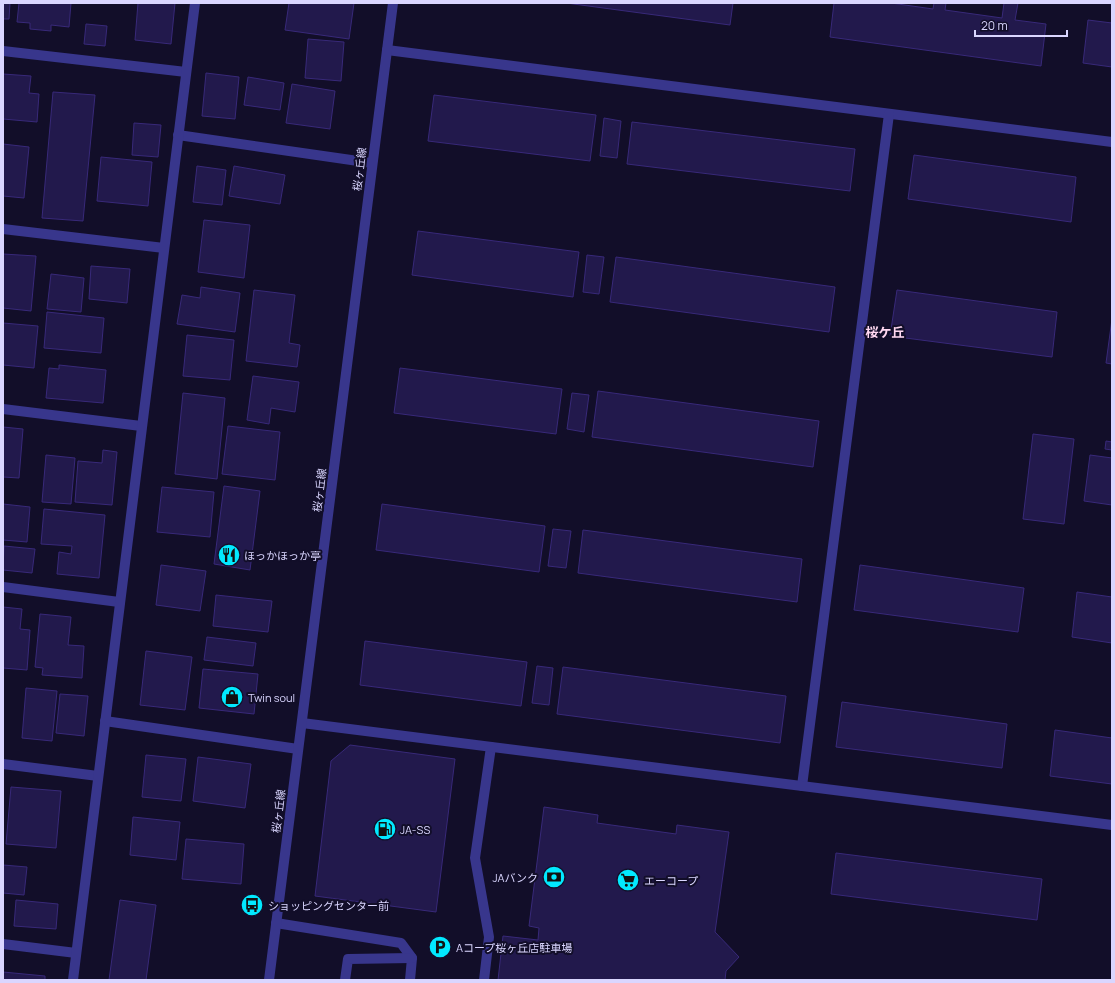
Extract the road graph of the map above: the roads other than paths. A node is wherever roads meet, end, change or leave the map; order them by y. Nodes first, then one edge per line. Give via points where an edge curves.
1 (195, 3) edge
2 (393, 3) edge
3 (387, 50) junction
4 (3, 51) edge
5 (186, 72) junction
6 (889, 114) junction
7 (178, 135) junction
8 (1112, 142) edge
9 (372, 163) junction
10 (3, 229) edge
11 (164, 248) junction
12 (3, 409) edge
13 (142, 426) junction
14 (3, 588) edge
15 (119, 602) junction
16 (105, 721) junction
17 (302, 723) junction
18 (491, 747) junction
19 (298, 749) junction
20 (3, 764) edge
21 (98, 776) junction
22 (802, 786) junction
23 (1112, 825) edge
24 (276, 923) junction
25 (3, 944) edge
26 (76, 953) junction
27 (412, 958) junction
28 (73, 980) edge
29 (269, 980) edge
30 (345, 980) edge
31 (410, 980) edge
32 (484, 980) edge

1 - 5 street
2 - 3 street, 桜ヶ丘線
3 - 6 street
3 - 9 street, 桜ヶ丘線
4 - 5 street
5 - 7 street
6 - 8 street
6 - 22 street
7 - 9 street
7 - 11 street
9 - 17 street, 桜ヶ丘線
10 - 11 street
11 - 13 street
12 - 13 street
13 - 15 street
14 - 15 street
15 - 16 street
16 - 19 street
16 - 21 street
17 - 18 street
17 - 19 street, 桜ヶ丘線
18 - 22 street
18 - 32 street via 475,858 490,936
19 - 24 street, 桜ヶ丘線
20 - 21 street
21 - 26 street
22 - 23 street
24 - 27 street via 401,943
24 - 29 street, 桜ヶ丘線
25 - 26 street
26 - 28 street
27 - 30 street via 348,959
27 - 31 street

